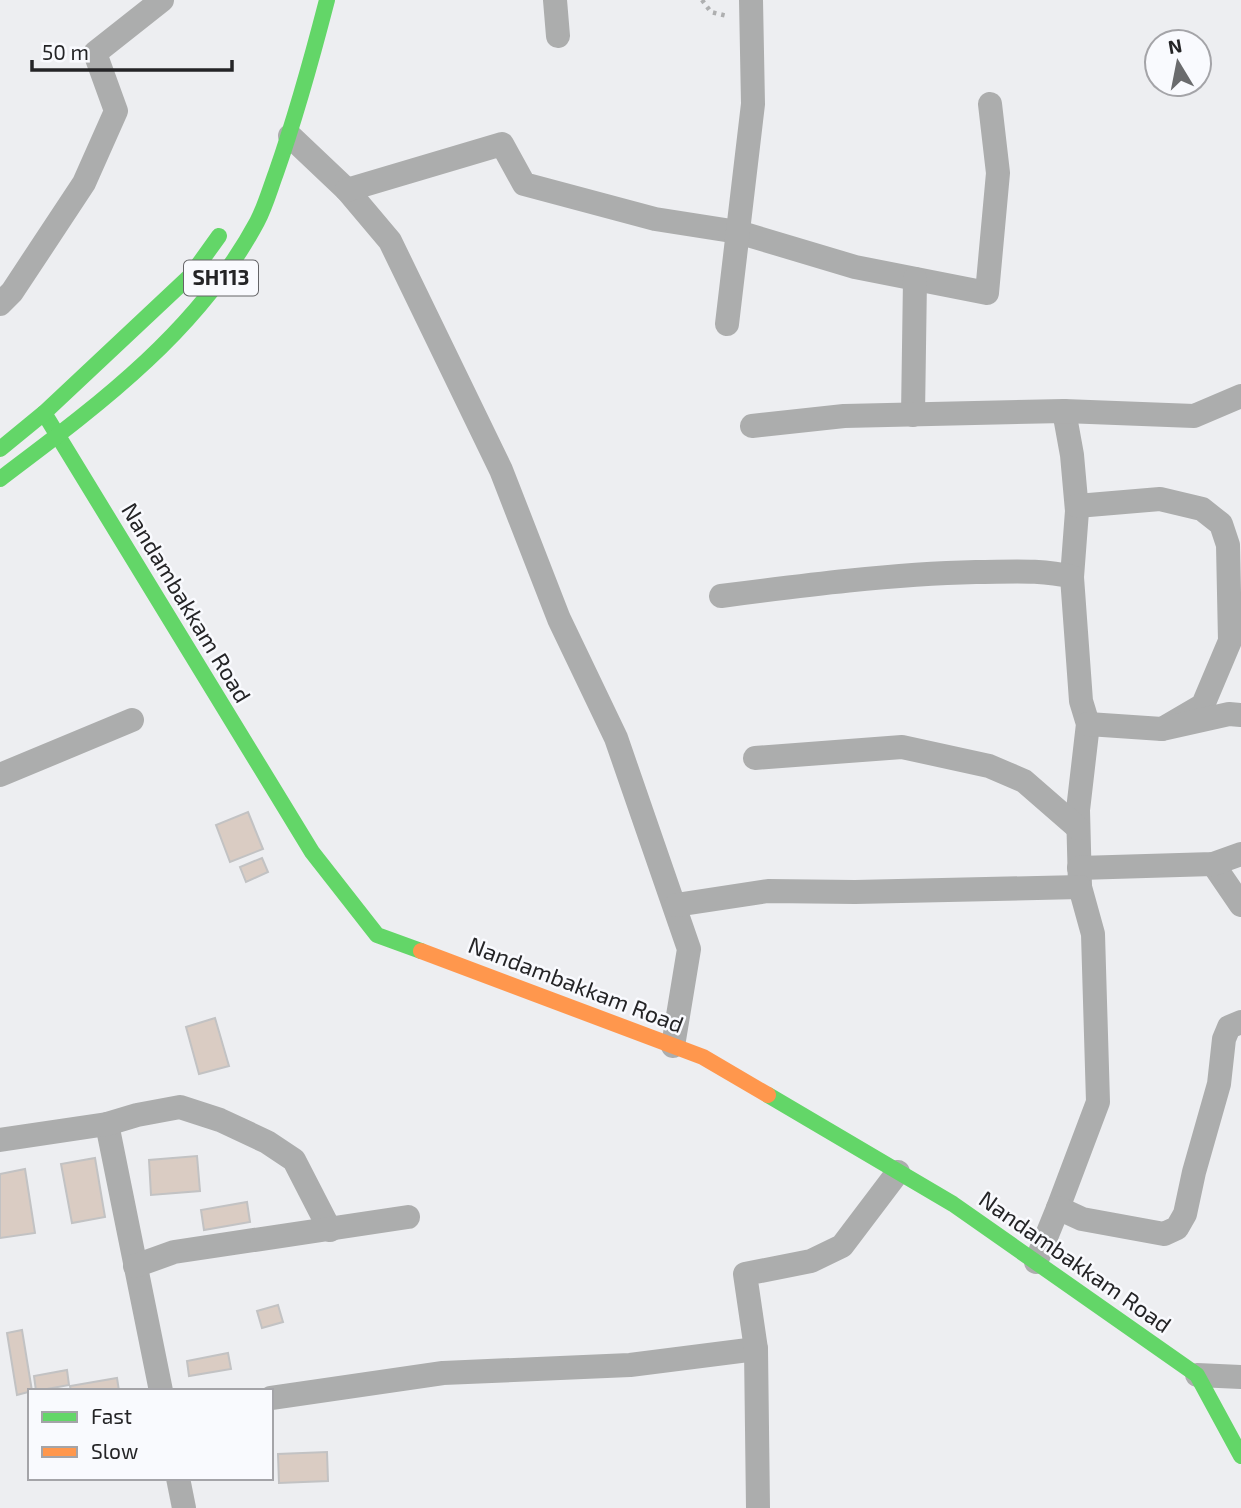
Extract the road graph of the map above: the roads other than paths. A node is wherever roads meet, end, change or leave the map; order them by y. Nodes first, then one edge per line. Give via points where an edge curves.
1 (162, 0) edge
2 (327, 0) edge
3 (555, 0) edge
4 (751, 0) edge
5 (558, 36) dead end
6 (293, 65) dead end
7 (990, 104) dead end
8 (290, 136) junction
9 (267, 151) dead end
10 (347, 190) junction
11 (226, 225) dead end
12 (737, 232) junction
13 (915, 279) junction
14 (0, 304) edge
15 (727, 324) dead end
16 (1241, 396) edge
17 (1064, 411) junction
18 (44, 413) junction
19 (913, 415) junction
20 (752, 426) dead end
21 (58, 436) junction
22 (4, 457) edge
23 (1077, 506) junction
24 (1072, 577) junction
25 (721, 596) dead end
26 (1241, 715) edge
27 (132, 720) dead end
28 (1088, 724) junction
29 (1162, 729) junction
30 (755, 758) dead end
31 (0, 775) edge
32 (1079, 828) junction
33 (1241, 854) edge
34 (1213, 864) junction
35 (1079, 877) junction
36 (676, 905) junction
37 (1241, 905) edge
38 (1241, 1022) edge
39 (673, 1046) junction
40 (107, 1124) junction
41 (0, 1140) edge
42 (898, 1172) junction
43 (1058, 1208) junction
44 (408, 1217) dead end
45 (330, 1230) junction
46 (1036, 1262) junction
47 (135, 1266) junction
48 (756, 1349) junction
49 (1197, 1375) junction
50 (1241, 1377) edge
51 (161, 1389) edge
52 (273, 1398) edge
53 (1241, 1456) edge
54 (178, 1480) edge
55 (184, 1508) edge
56 (758, 1508) edge

1 - 14 street via 95,53 116,111 84,183
2 - 8 street, SH113
3 - 5 street
4 - 12 street via 753,104
6 - 9 street
7 - 13 street via 998,173 987,293
8 - 10 street
8 - 21 street, SH113 via 258,220 196,313
10 - 12 street via 502,144 524,184 655,219
10 - 36 street via 390,241 501,470 559,619 617,738
11 - 18 street, SH113 via 191,275
12 - 13 street via 855,267
12 - 15 street
13 - 19 street
16 - 17 street via 1194,416
17 - 19 street
17 - 23 street
18 - 21 street, Nandambakkam Road
18 - 22 street, SH113
19 - 20 street via 844,416
21 - 22 street, SH113
21 - 39 street, Nandambakkam Road via 312,852 377,935
23 - 24 street
23 - 29 street via 1160,499 1202,509 1221,524 1228,545 1230,641 1203,705
24 - 25 street via 1053,572 945,573
24 - 28 street
26 - 29 street
27 - 31 street
28 - 29 street
28 - 32 street
30 - 32 street via 902,747 989,766 1024,780
32 - 35 street
33 - 34 street
34 - 35 street
34 - 37 street
35 - 36 street via 920,892 768,891
35 - 43 street via 1093,934 1098,1101
36 - 39 street via 689,949
38 - 43 street via 1229,1027 1224,1039 1219,1084 1185,1214 1177,1228 1164,1234 1082,1219
39 - 42 street, Nandambakkam Road via 703,1057
40 - 41 street
40 - 45 street via 180,1107 267,1142 294,1160
40 - 47 street
42 - 46 street, Nandambakkam Road
42 - 48 street via 842,1247 810,1261 745,1274
43 - 46 street
44 - 45 street
45 - 47 street via 174,1252
46 - 49 street, Nandambakkam Road
47 - 51 street
48 - 52 street via 630,1365 443,1373
48 - 56 street
49 - 50 street
49 - 53 street, Nandambakkam Road
54 - 55 street

